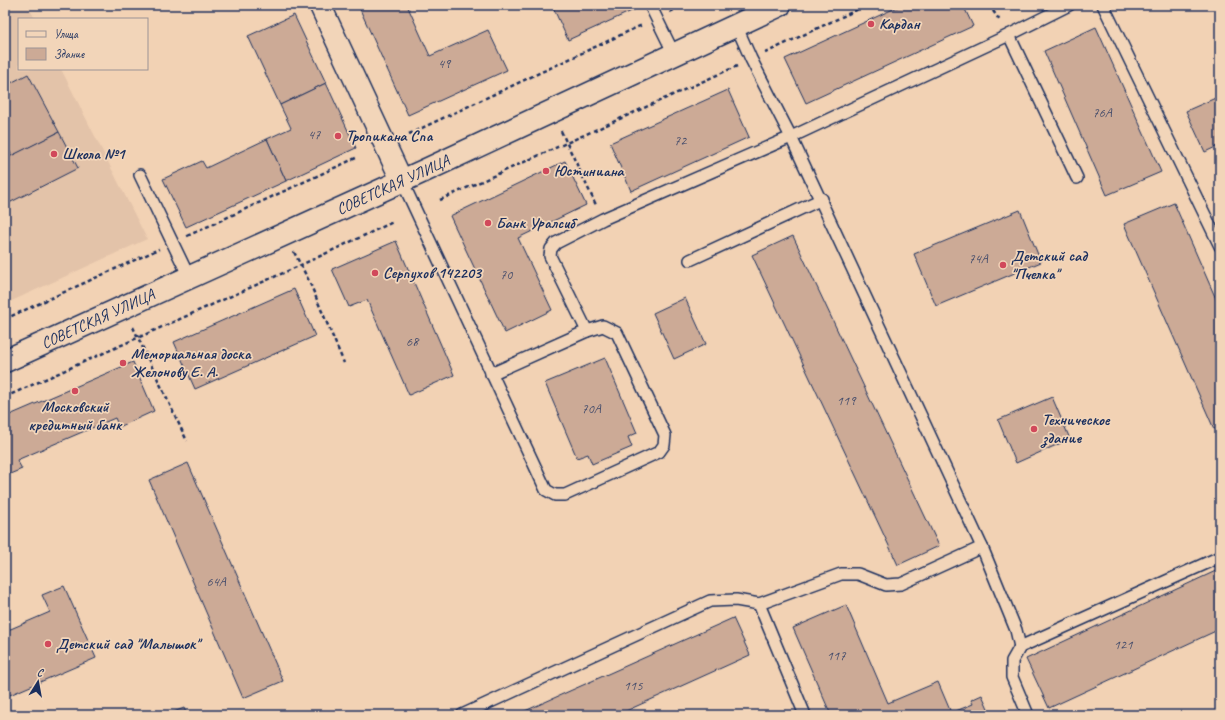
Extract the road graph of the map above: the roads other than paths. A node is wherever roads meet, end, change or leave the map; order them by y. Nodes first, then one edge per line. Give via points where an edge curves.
1 (320, 5) edge
2 (650, 5) edge
3 (1069, 5) edge
4 (1103, 5) edge
5 (776, 6) edge
6 (736, 25) junction
7 (1008, 36) junction
8 (674, 54) junction
9 (792, 137) junction
10 (140, 175) dead end
11 (1077, 178) dead end
12 (402, 181) junction
13 (822, 199) junction
14 (1220, 246) edge
15 (690, 260) dead end
16 (189, 277) junction
17 (587, 331) junction
18 (5, 361) edge
19 (491, 374) junction
20 (982, 547) junction
21 (1220, 557) edge
22 (759, 604) junction
23 (1020, 646) junction
24 (462, 715) edge
25 (805, 715) edge
26 (1028, 715) edge

1 - 12 street
2 - 8 lane
3 - 7 lane
4 - 14 lane
5 - 6 street, СОВЕТСКАЯ УЛИЦА
6 - 8 street, СОВЕТСКАЯ УЛИЦА
6 - 9 lane
7 - 9 lane
7 - 11 lane
8 - 12 street, СОВЕТСКАЯ УЛИЦА
9 - 13 lane
9 - 17 lane via 603,219 556,243 551,249 550,256
10 - 16 lane
12 - 16 street, СОВЕТСКАЯ УЛИЦА
12 - 19 lane
13 - 15 lane
13 - 20 lane
16 - 18 street, СОВЕТСКАЯ УЛИЦА
17 - 19 lane
17 - 19 lane via 603,326 617,333 665,435 664,445 659,452 565,495 555,495 546,490
20 - 22 lane via 901,584 886,585 858,574 841,574
20 - 23 lane
21 - 23 lane
22 - 24 lane via 736,600 710,601
22 - 25 lane
23 - 26 lane via 1012,661 1012,677

